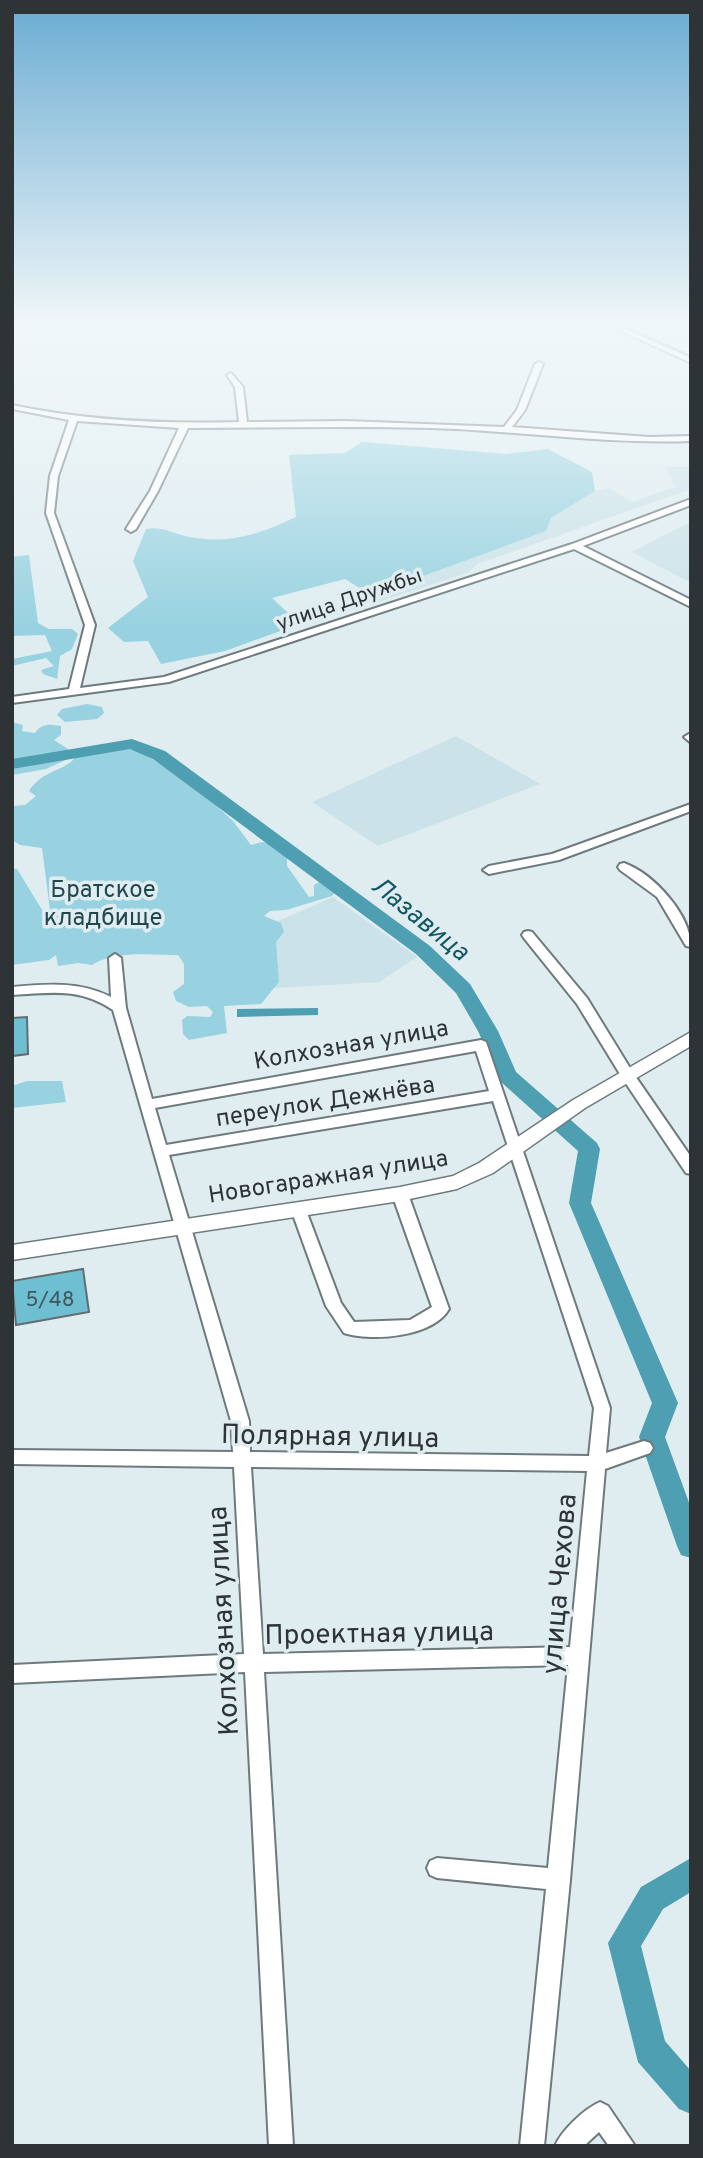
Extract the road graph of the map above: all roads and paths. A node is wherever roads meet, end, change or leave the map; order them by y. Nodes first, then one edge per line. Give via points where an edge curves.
1 (71, 425) edge
2 (166, 425) edge
3 (209, 425) edge
4 (427, 425) edge
5 (510, 425) edge
6 (184, 426) junction
7 (507, 429) junction
8 (691, 438) edge
9 (691, 502) edge
10 (131, 529) dead end
11 (575, 546) junction
12 (691, 604) edge
13 (73, 693) junction
14 (12, 700) edge
15 (691, 807) edge
16 (624, 867) dead end
17 (489, 870) dead end
18 (528, 935) dead end
19 (691, 943) edge
20 (115, 958) dead end
21 (12, 991) edge
22 (119, 1007) junction
23 (691, 1038) edge
24 (481, 1045) joint
25 (628, 1076) junction
26 (498, 1095) junction
27 (146, 1105) junction
28 (523, 1143) junction
29 (159, 1151) junction
30 (691, 1169) edge
31 (400, 1194) junction
32 (299, 1209) junction
33 (183, 1225) junction
34 (12, 1253) edge
35 (644, 1448) dead end
36 (12, 1457) edge
37 (242, 1460) junction
38 (597, 1464) junction
39 (579, 1656) junction
40 (252, 1663) junction
41 (12, 1674) edge
42 (437, 1868) dead end
43 (559, 1880) junction
44 (281, 2146) edge
45 (532, 2146) edge
46 (566, 2146) edge
47 (623, 2146) edge

1 - 13 street via 58,457 50,513 90,625
2 - 6 street
3 - 6 street
4 - 7 street
5 - 7 street
6 - 10 street
7 - 8 street via 649,440
9 - 11 street, улица Дружбы
11 - 12 street
11 - 13 street, улица Дружбы via 165,680
13 - 14 street, улица Дружбы
15 - 17 street via 574,851
16 - 19 street via 662,895
18 - 25 street via 582,1001
20 - 22 street, Колхозная улица
21 - 22 street via 78,987
22 - 27 street, Колхозная улица
23 - 25 main road, Новогаражная улица
24 - 26 street, улица Чехова
24 - 27 street, Колхозная улица
25 - 28 main road, Новогаражная улица
25 - 30 street
26 - 28 street, улица Чехова
26 - 29 street, переулок Дежнёва
27 - 29 street, Колхозная улица
28 - 31 main road, Новогаражная улица via 457,1182
28 - 38 street, улица Чехова via 602,1408
29 - 33 street, Колхозная улица
31 - 32 main road, Новогаражная улица
31 - 32 street via 441,1309 432,1320 400,1329 350,1328 334,1306
32 - 33 main road, Новогаражная улица
33 - 34 main road, Новогаражная улица
33 - 37 street, Колхозная улица via 240,1421
35 - 38 street, Полярная улица
36 - 37 street, Полярная улица
37 - 38 street, Полярная улица
37 - 40 street, Колхозная улица
38 - 39 street, улица Чехова
39 - 40 street, Проектная улица
39 - 43 street, улица Чехова
40 - 41 street, Проектная улица
40 - 44 street, Колхозная улица
42 - 43 street
43 - 45 street, улица Чехова
46 - 47 street via 600,2114

